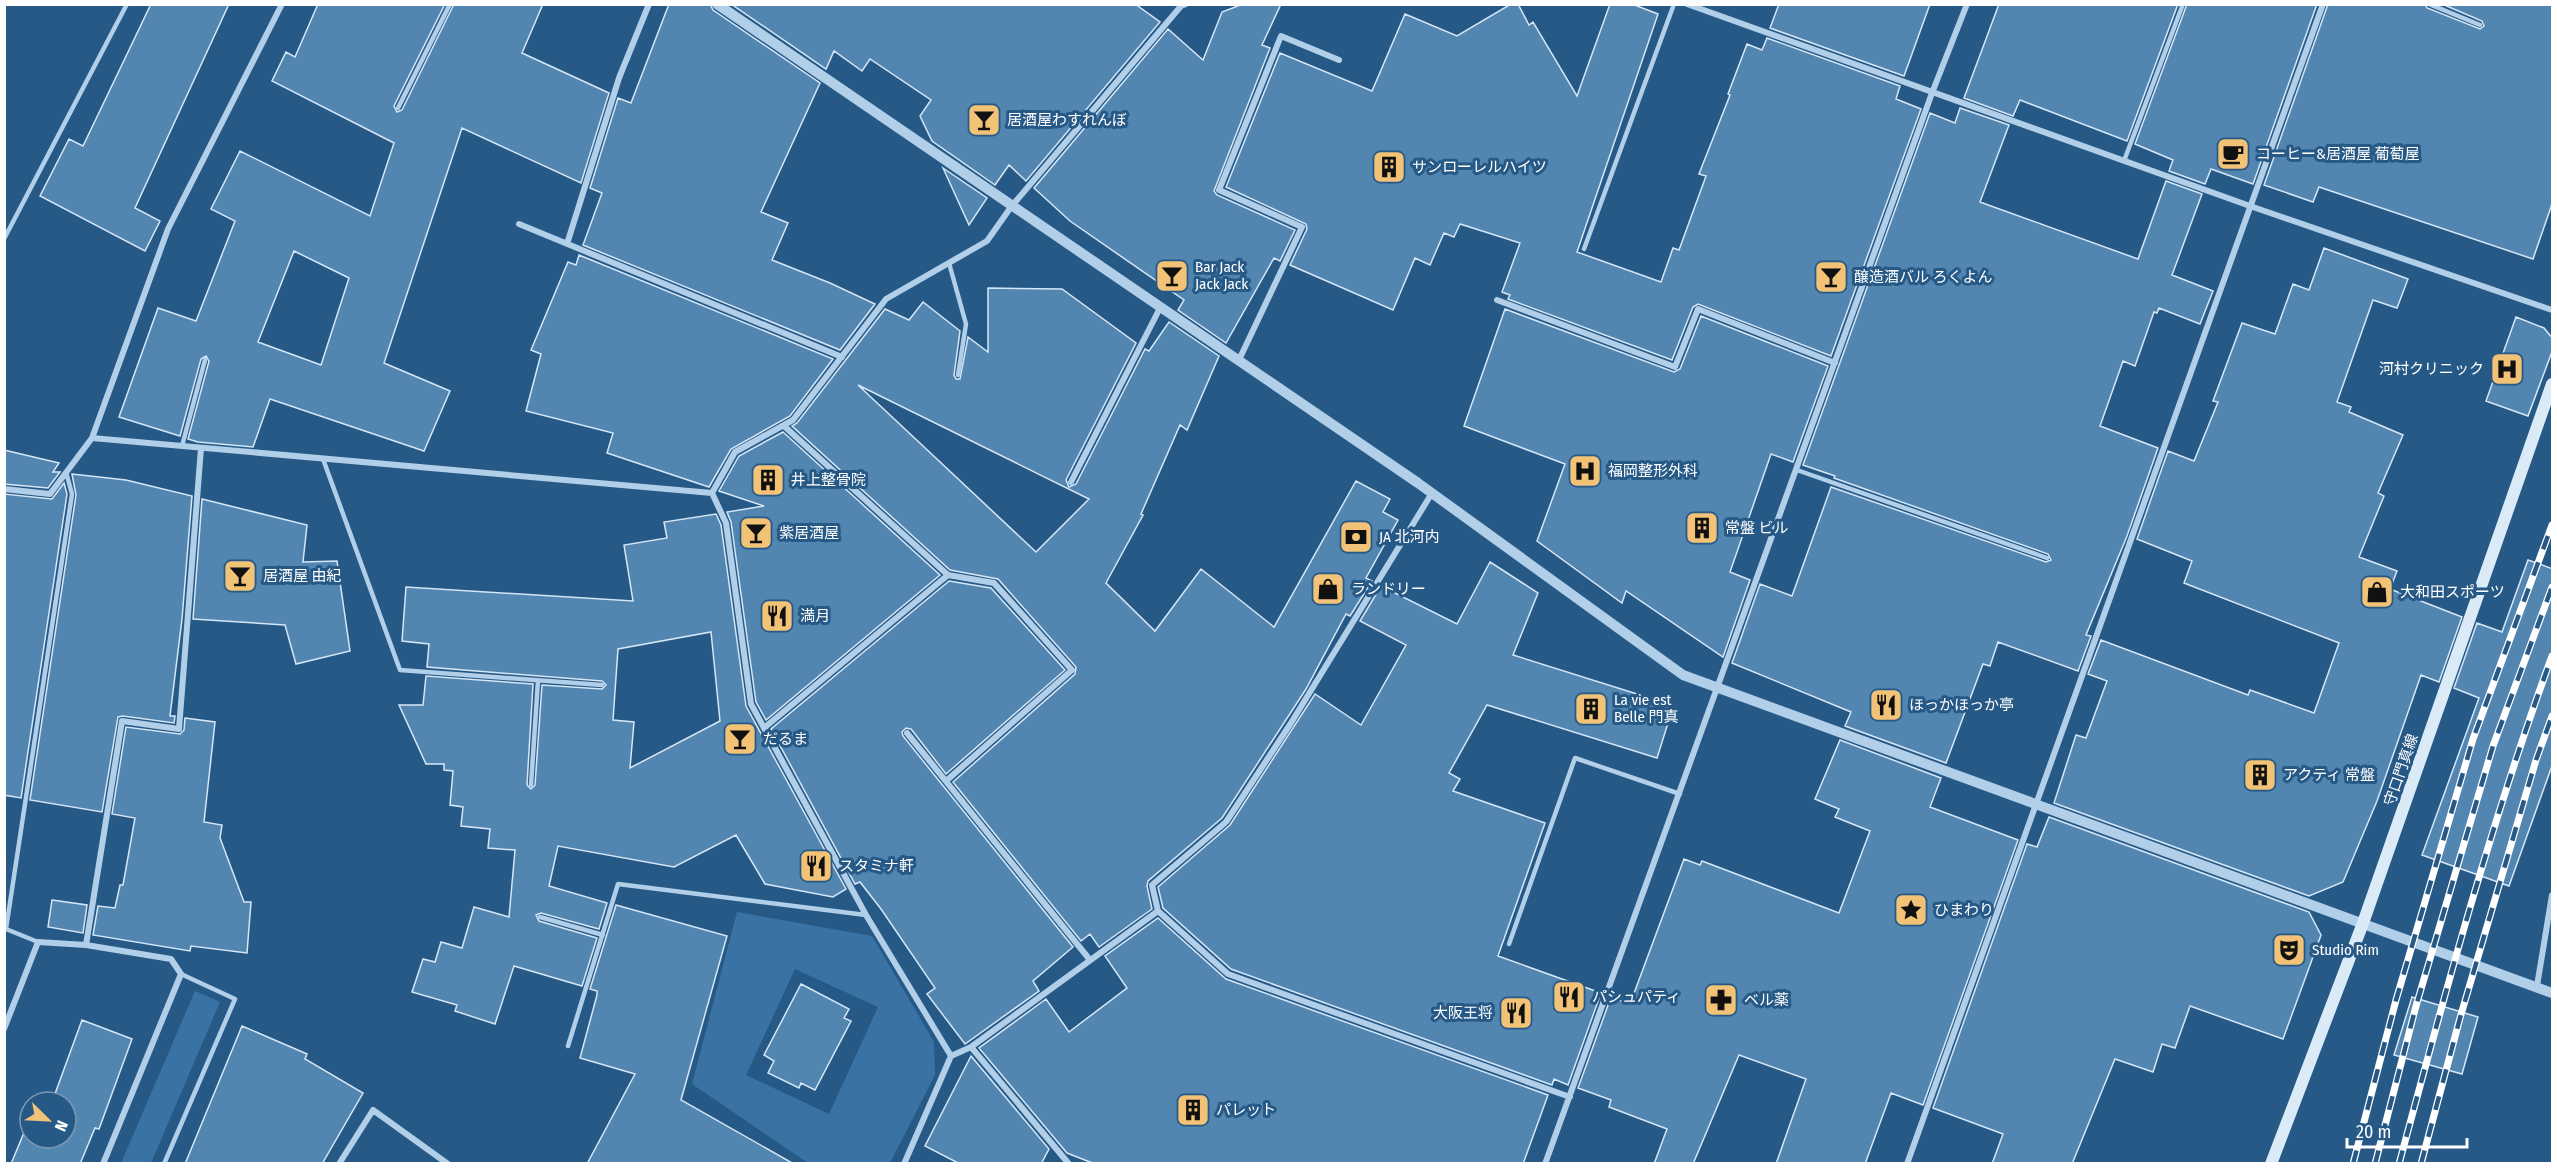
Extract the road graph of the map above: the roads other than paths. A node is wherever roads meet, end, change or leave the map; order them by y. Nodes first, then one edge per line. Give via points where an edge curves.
1 (127, 4) edge
2 (282, 4) edge
3 (450, 4) edge
4 (649, 4) edge
5 (1674, 4) edge
6 (1687, 4) edge
7 (1967, 4) edge
8 (2183, 4) edge
9 (2323, 4) edge
10 (2429, 4) edge
11 (1183, 5) edge
12 (724, 6) edge
13 (2480, 25) dead end
14 (1339, 60) dead end
15 (1932, 93) junction
16 (398, 108) dead end
17 (2124, 161) junction
18 (2250, 206) junction
19 (1011, 207) junction
20 (519, 224) dead end
21 (4, 239) edge
22 (567, 244) junction
23 (1584, 249) dead end
24 (949, 263) junction
25 (1497, 300) dead end
26 (1160, 308) junction
27 (2553, 310) edge
28 (842, 357) junction
29 (205, 360) dead end
30 (1238, 362) junction
31 (1835, 363) junction
32 (958, 375) dead end
33 (2553, 384) edge
34 (784, 426) junction
35 (92, 438) junction
36 (182, 446) junction
37 (201, 448) junction
38 (323, 459) junction
39 (1797, 470) junction
40 (66, 471) junction
41 (1071, 482) dead end
42 (4, 489) edge
43 (712, 493) junction
44 (1432, 493) junction
45 (2047, 558) dead end
46 (948, 575) junction
47 (538, 681) junction
48 (602, 685) dead end
49 (1718, 689) junction
50 (764, 728) junction
51 (907, 733) dead end
52 (946, 781) junction
53 (531, 785) dead end
54 (1680, 794) junction
55 (2036, 802) junction
56 (2553, 896) edge
57 (1158, 911) junction
58 (866, 915) junction
59 (540, 917) dead end
60 (2363, 923) junction
61 (603, 935) junction
62 (38, 942) junction
63 (1509, 944) dead end
64 (86, 945) junction
65 (1090, 960) junction
66 (180, 974) junction
67 (2537, 986) junction
68 (2553, 993) edge
69 (4, 1029) edge
70 (568, 1046) dead end
71 (970, 1047) junction
72 (951, 1056) junction
73 (1570, 1097) junction
74 (103, 1164) edge
75 (164, 1164) edge
76 (339, 1164) edge
77 (448, 1164) edge
78 (904, 1164) edge
79 (1069, 1164) edge
80 (1545, 1164) edge
81 (1907, 1164) edge
82 (2271, 1164) edge

1 - 21 lane
2 - 35 street via 168,230
3 - 16 lane
4 - 22 street via 619,78
5 - 23 lane
6 - 15 street
7 - 15 street
8 - 17 lane
9 - 18 street
10 - 13 lane
11 - 19 street
12 - 19 street
14 - 30 street via 1281,36 1219,190 1302,227
15 - 17 street
15 - 31 street
17 - 18 street
18 - 27 street
18 - 55 street
19 - 24 street via 987,241
19 - 26 street
20 - 22 street
22 - 28 street
24 - 28 street via 886,299
24 - 32 lane via 966,324
25 - 31 street via 1675,368 1698,309
26 - 30 street
26 - 41 street
28 - 34 street via 793,420
29 - 36 lane
30 - 44 street
31 - 39 street
33 - 60 main road, 守口門真線
34 - 43 street via 735,452
34 - 46 street
35 - 36 street
35 - 40 street
36 - 37 street
37 - 38 street
37 - 64 street via 179,729 122,722
38 - 43 street
38 - 47 lane via 400,670
39 - 45 lane
39 - 49 street
40 - 42 street via 50,494
40 - 62 lane via 72,494 6,929
43 - 50 street via 726,523 751,704
44 - 49 street via 1683,675
44 - 57 street via 1226,822 1152,885
46 - 50 street
46 - 52 street via 994,583 1072,670
47 - 48 lane
47 - 53 lane
49 - 54 street
49 - 55 street
50 - 58 street
51 - 52 street
52 - 65 street
54 - 63 lane via 1575,758
54 - 73 street
55 - 60 street
55 - 81 street
56 - 67 street
57 - 65 street
57 - 73 street via 1228,974
58 - 61 lane via 618,884
58 - 72 street
59 - 61 lane
60 - 67 street
60 - 82 main road, 守口門真線
61 - 70 lane
62 - 64 street
62 - 69 street
64 - 66 street via 171,959
65 - 71 street
66 - 74 street
66 - 75 lane via 235,999
67 - 68 street
71 - 72 street
71 - 79 street
72 - 78 street
73 - 80 street
76 - 77 street via 373,1110

